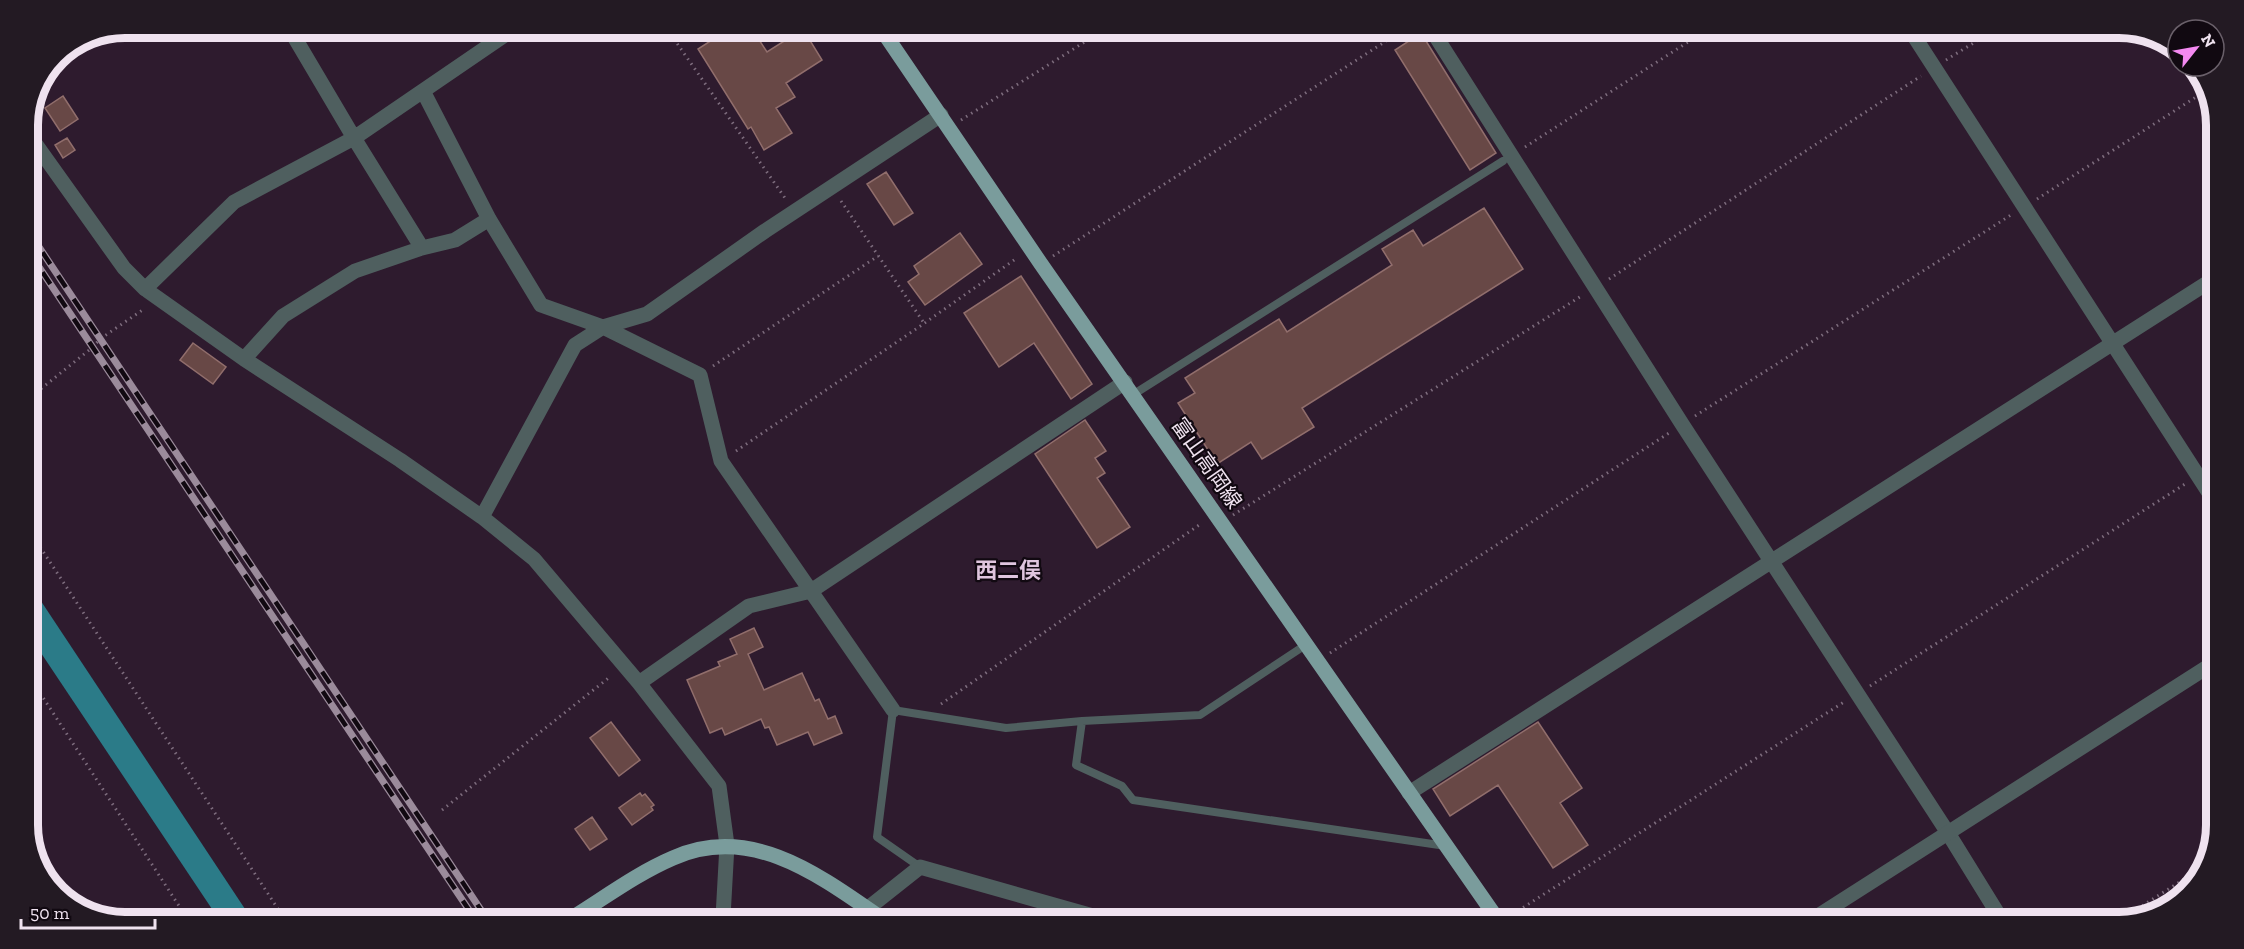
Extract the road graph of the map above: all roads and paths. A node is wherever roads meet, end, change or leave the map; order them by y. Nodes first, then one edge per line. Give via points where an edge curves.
1 (295, 38) edge
2 (500, 38) edge
3 (673, 38) edge
4 (888, 38) edge
5 (1088, 38) edge
6 (1391, 38) edge
7 (1436, 38) edge
8 (1694, 38) edge
9 (1915, 38) edge
10 (423, 91) junction
11 (2201, 94) edge
12 (945, 121) junction
13 (354, 138) junction
14 (38, 147) edge
15 (1507, 158) junction
16 (832, 187) junction
17 (2023, 208) junction
18 (794, 212) junction
19 (489, 219) junction
20 (422, 248) junction
21 (1031, 248) junction
22 (878, 256) junction
23 (1041, 264) junction
24 (2206, 284) edge
25 (145, 289) junction
26 (158, 299) junction
27 (924, 323) junction
28 (603, 327) junction
29 (2112, 344) junction
30 (244, 359) junction
31 (700, 375) junction
32 (1129, 388) junction
33 (38, 391) edge
34 (1682, 424) junction
35 (721, 461) junction
36 (2206, 488) edge
37 (1216, 514) junction
38 (482, 517) junction
39 (38, 544) edge
40 (1771, 561) junction
41 (811, 591) junction
42 (1306, 644) junction
43 (1318, 662) junction
44 (624, 666) junction
45 (2206, 668) edge
46 (639, 682) junction
47 (38, 690) edge
48 (893, 710) junction
49 (924, 715) junction
50 (1082, 721) junction
51 (1409, 793) junction
52 (442, 810) dead end
53 (1948, 833) junction
54 (727, 845) junction
55 (1446, 846) junction
56 (920, 867) junction
57 (2189, 877) edge
58 (867, 909) junction
59 (2136, 910) edge
60 (183, 912) edge
61 (280, 912) edge
62 (581, 912) edge
63 (723, 912) edge
64 (871, 912) edge
65 (1079, 912) edge
66 (1492, 912) edge
67 (1824, 912) edge
68 (1997, 912) edge

1 - 13 street
2 - 10 street
3 - 18 path
4 - 12 main road, 富山高岡線
5 - 12 path
6 - 23 path
7 - 15 street
8 - 15 path
9 - 17 street
10 - 13 street
10 - 19 street
11 - 17 path
12 - 16 street
12 - 21 main road, 富山高岡線
13 - 20 street
13 - 25 street via 234,202
14 - 25 street via 124,268
15 - 32 lane
15 - 34 street
16 - 18 street
16 - 22 path
17 - 29 street
17 - 34 path
18 - 28 street via 647,314
19 - 20 street via 455,240
19 - 28 street via 541,305
20 - 30 street via 355,271 283,316
21 - 23 main road, 富山高岡線
21 - 27 path
22 - 27 path
22 - 31 path
23 - 32 main road, 富山高岡線
24 - 29 street
25 - 26 street
26 - 30 street
26 - 33 path via 100,339
27 - 35 path
28 - 31 street
28 - 38 street via 575,345
29 - 36 street
29 - 40 street
30 - 38 street
31 - 35 street
32 - 37 main road, 富山高岡線
32 - 41 street
34 - 40 street
34 - 43 path
35 - 41 street
37 - 42 main road, 富山高岡線
37 - 49 path
38 - 44 street via 534,559
39 - 61 path
40 - 51 street
40 - 53 street
41 - 46 street via 749,606
41 - 48 street
42 - 43 main road, 富山高岡線
42 - 50 lane via 1200,715
43 - 51 main road, 富山高岡線
44 - 46 street
44 - 52 path
45 - 53 street
46 - 54 street via 719,786
47 - 60 path
48 - 49 lane
48 - 56 lane via 877,837
49 - 50 lane via 1006,728
50 - 55 lane via 1076,765 1122,786 1133,800
51 - 55 main road, 富山高岡線
53 - 67 street
53 - 68 street
54 - 58 main road via 776,855
54 - 62 main road via 673,857
54 - 63 street
55 - 66 main road, 富山高岡線
56 - 58 street
56 - 65 street
57 - 59 path
58 - 64 main road

